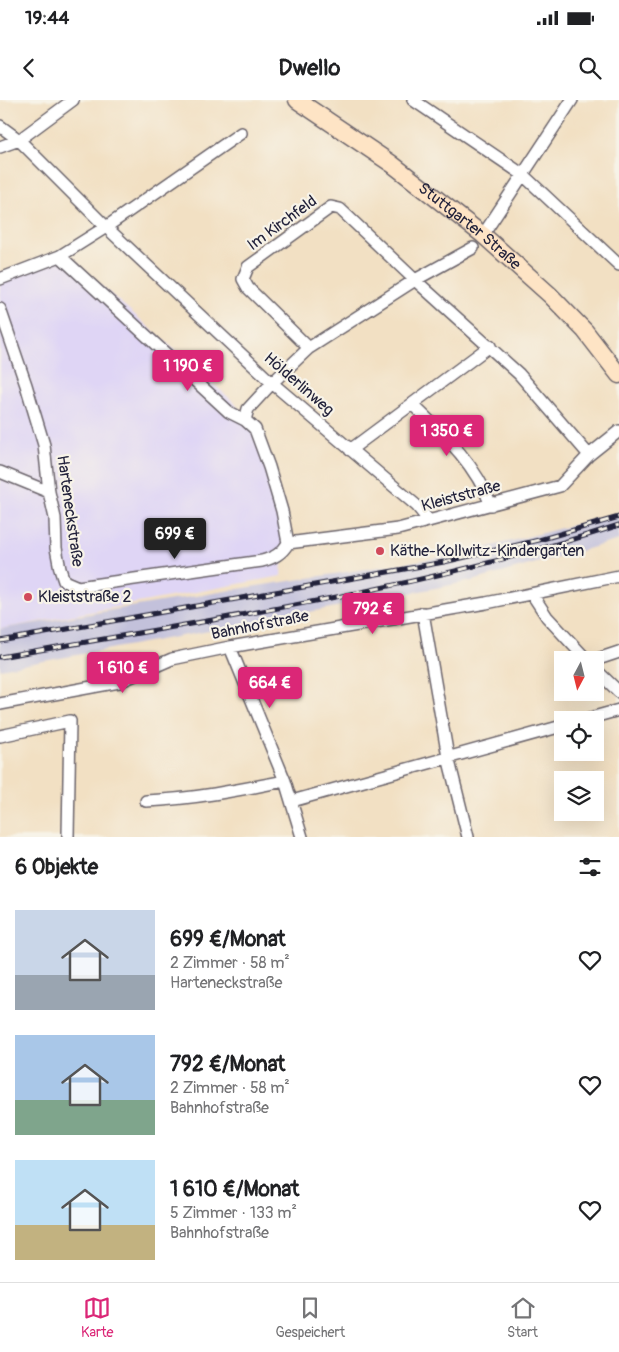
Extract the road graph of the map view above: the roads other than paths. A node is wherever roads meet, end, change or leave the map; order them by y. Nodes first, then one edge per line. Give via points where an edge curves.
1 (73, 100) edge
2 (297, 100) edge
3 (413, 100) edge
4 (572, 100) edge
5 (0, 126) edge
6 (241, 133) dead end
7 (19, 140) junction
8 (0, 146) edge
9 (522, 174) junction
10 (106, 227) junction
11 (483, 235) junction
12 (473, 248) dead end
13 (60, 256) junction
14 (619, 265) edge
15 (0, 279) edge
16 (415, 280) junction
17 (0, 308) edge
18 (490, 346) junction
19 (309, 348) junction
20 (619, 375) edge
21 (272, 383) junction
22 (412, 404) junction
23 (245, 420) junction
24 (619, 430) edge
25 (350, 450) junction
26 (589, 455) junction
27 (0, 472) edge
28 (49, 492) junction
29 (491, 505) junction
30 (429, 521) junction
31 (288, 543) junction
32 (619, 576) edge
33 (532, 594) junction
34 (423, 613) junction
35 (230, 647) junction
36 (579, 651) edge
37 (619, 652) edge
38 (604, 657) edge
39 (604, 677) edge
40 (619, 692) edge
41 (0, 704) edge
42 (619, 710) edge
43 (604, 714) edge
44 (554, 728) edge
45 (0, 736) edge
46 (448, 757) junction
47 (285, 781) junction
48 (146, 801) dead end
49 (292, 801) junction
50 (68, 837) edge
51 (302, 837) edge
52 (468, 837) edge

1 - 7 street
2 - 11 street, Stuttgarter Straße via 392,164
3 - 9 street
4 - 9 street
5 - 7 street, Hölderlinweg
6 - 10 street
7 - 8 street
7 - 10 street, Hölderlinweg
9 - 11 street
9 - 14 street
10 - 13 street
10 - 21 street, Hölderlinweg
11 - 20 street, Stuttgarter Straße via 585,331
12 - 16 street
13 - 15 street
13 - 23 street via 229,412
16 - 18 street
16 - 19 street
16 - 19 street, Im Kirchfeld via 340,209 331,208 248,266 244,279 248,288
17 - 28 street, Harteneckstraße via 44,445
18 - 22 street
18 - 26 street via 519,374
19 - 21 street
21 - 23 street via 248,409
21 - 25 street, Hölderlinweg
22 - 25 street
22 - 29 street via 453,443 483,485
23 - 31 street via 255,429 269,467
24 - 26 street, Kleiststraße
25 - 30 street, Hölderlinweg via 417,506
26 - 29 street, Kleiststraße via 560,486
27 - 28 street
28 - 31 street, Harteneckstraße via 60,569 64,581 78,587 262,561 278,555
29 - 30 street, Kleiststraße
30 - 31 street, Kleiststraße via 398,529
32 - 33 street, Bahnhofstraße
33 - 34 street, Bahnhofstraße
33 - 36 street via 547,617
34 - 35 street, Bahnhofstraße
34 - 46 street
35 - 41 street, Bahnhofstraße via 172,659 119,682
35 - 47 street
37 - 38 street
39 - 40 street
42 - 43 street
44 - 46 street
45 - 50 street via 70,721
46 - 49 street
46 - 52 street
47 - 48 street via 216,795
47 - 49 street
49 - 51 street

